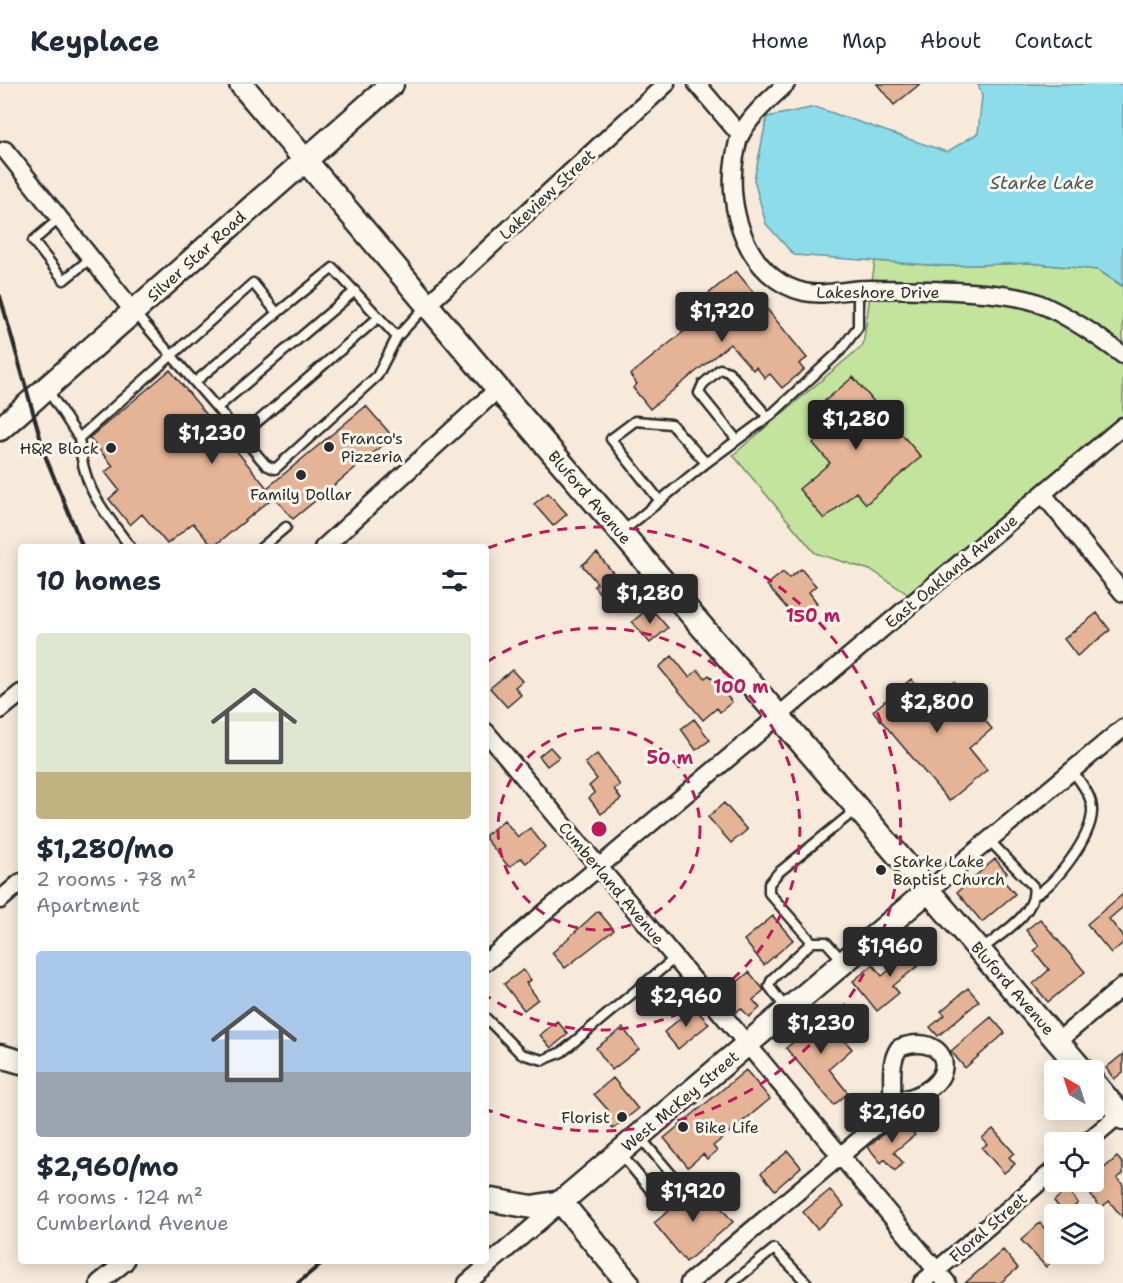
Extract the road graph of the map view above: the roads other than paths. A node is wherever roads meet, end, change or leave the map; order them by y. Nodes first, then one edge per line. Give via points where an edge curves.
1 (241, 84) edge
2 (392, 84) edge
3 (666, 84) edge
4 (698, 84) edge
5 (784, 85) edge
6 (740, 135) junction
7 (5, 150) dead end
8 (304, 161) junction
9 (60, 218) junction
10 (91, 258) junction
11 (858, 290) junction
12 (354, 291) junction
13 (427, 305) junction
14 (134, 312) junction
15 (277, 312) junction
16 (379, 317) junction
17 (398, 337) junction
18 (171, 354) junction
19 (1123, 355) edge
20 (195, 382) junction
21 (46, 388) junction
22 (498, 389) junction
23 (217, 408) junction
24 (768, 417) junction
25 (1123, 426) edge
26 (0, 429) edge
27 (241, 436) junction
28 (79, 438) junction
29 (737, 440) junction
30 (706, 463) junction
31 (1043, 494) junction
32 (660, 501) junction
33 (286, 527) dead end
34 (621, 532) junction
35 (128, 544) edge
36 (266, 544) edge
37 (330, 544) edge
38 (1123, 592) edge
39 (18, 695) edge
40 (0, 710) edge
41 (779, 716) junction
42 (1123, 728) edge
43 (489, 736) edge
44 (1072, 770) junction
45 (858, 808) junction
46 (989, 840) junction
47 (599, 867) junction
48 (18, 885) edge
49 (929, 890) junction
50 (1035, 895) junction
51 (0, 900) edge
52 (812, 942) junction
53 (981, 951) junction
54 (675, 958) junction
55 (489, 959) edge
56 (844, 962) junction
57 (1123, 986) edge
58 (787, 1010) junction
59 (489, 1021) edge
60 (1058, 1041) junction
61 (748, 1044) junction
62 (0, 1056) edge
63 (1074, 1060) edge
64 (18, 1061) edge
65 (1104, 1095) edge
66 (890, 1102) dead end
67 (1121, 1116) edge
68 (1100, 1132) edge
69 (639, 1136) junction
70 (620, 1152) junction
71 (841, 1156) junction
72 (1044, 1180) edge
73 (565, 1199) junction
74 (489, 1200) edge
75 (123, 1264) edge
76 (942, 1277) edge
77 (804, 1280) edge
78 (99, 1283) edge
79 (467, 1283) edge
80 (628, 1283) edge
81 (689, 1283) edge
82 (732, 1283) edge
83 (792, 1283) edge
84 (922, 1283) edge

1 - 8 street, Bluford Avenue
2 - 8 street, Silver Star Road
3 - 13 street, Lakeview Street
4 - 6 street
5 - 6 street, Lakeshore Drive
6 - 11 street, Lakeshore Drive via 732,172 733,208 751,251 769,276 803,292
7 - 9 street
8 - 13 street, Bluford Avenue
8 - 14 street, Silver Star Road
9 - 10 street
9 - 10 lane via 33,241 64,280
10 - 14 street
11 - 19 street, Lakeshore Drive via 995,294 1036,302 1084,326
11 - 24 lane via 858,327 852,337
12 - 15 lane via 333,268
12 - 16 lane
12 - 23 lane
13 - 17 lane
13 - 22 street, Bluford Avenue
14 - 18 lane
14 - 21 street, Silver Star Road
15 - 18 lane via 253,283
15 - 20 lane
16 - 17 lane
16 - 27 lane
17 - 27 lane via 377,376 275,469 266,465
18 - 20 lane
18 - 28 lane
20 - 23 lane
21 - 26 street, Silver Star Road
21 - 28 lane
22 - 34 street, Bluford Avenue
22 - 37 street
23 - 27 lane
24 - 29 lane
24 - 29 lane via 729,372 720,369 699,393
25 - 31 street, East Oakland Avenue
28 - 35 lane via 81,465 91,492
29 - 30 lane
30 - 32 lane
30 - 32 lane via 671,424 635,421 611,439
31 - 38 street
31 - 41 street, East Oakland Avenue
32 - 34 lane
33 - 36 lane
34 - 41 street, Bluford Avenue
39 - 40 street
41 - 45 street, Bluford Avenue
41 - 47 street, East Oakland Avenue
42 - 44 street
43 - 47 street, Cumberland Avenue
44 - 46 street
44 - 50 lane via 1087,791 1093,810 1088,830 1049,887
45 - 49 street, Bluford Avenue
45 - 52 lane via 769,884 769,893
46 - 49 street
46 - 50 lane via 1033,886
47 - 54 street, Cumberland Avenue
47 - 55 street, East Oakland Avenue
48 - 51 street
49 - 53 street, Bluford Avenue
49 - 56 street, West McKey Street
50 - 53 lane via 1030,908
52 - 56 lane via 826,942
52 - 58 lane via 771,979 769,986
53 - 60 street, Bluford Avenue
54 - 59 lane via 562,1052 543,1060 521,1054
54 - 61 street, Cumberland Avenue
56 - 58 street, West McKey Street
57 - 60 street
58 - 61 street, West McKey Street
60 - 63 street, Bluford Avenue
61 - 69 street, West McKey Street
61 - 71 street, Cumberland Avenue
62 - 64 street
65 - 67 street
66 - 71 street via 889,1111 877,1125
67 - 68 street
69 - 70 street, West McKey Street
69 - 70 lane via 672,1175 675,1183 670,1193 653,1193
70 - 73 street, West McKey Street
71 - 76 street, Cumberland Avenue
71 - 81 street
72 - 76 street, Floral Street
73 - 74 street via 532,1206
73 - 79 street, West McKey Street
73 - 80 street
75 - 78 street
76 - 84 street, Floral Street
77 - 82 lane via 774,1249
77 - 83 lane

